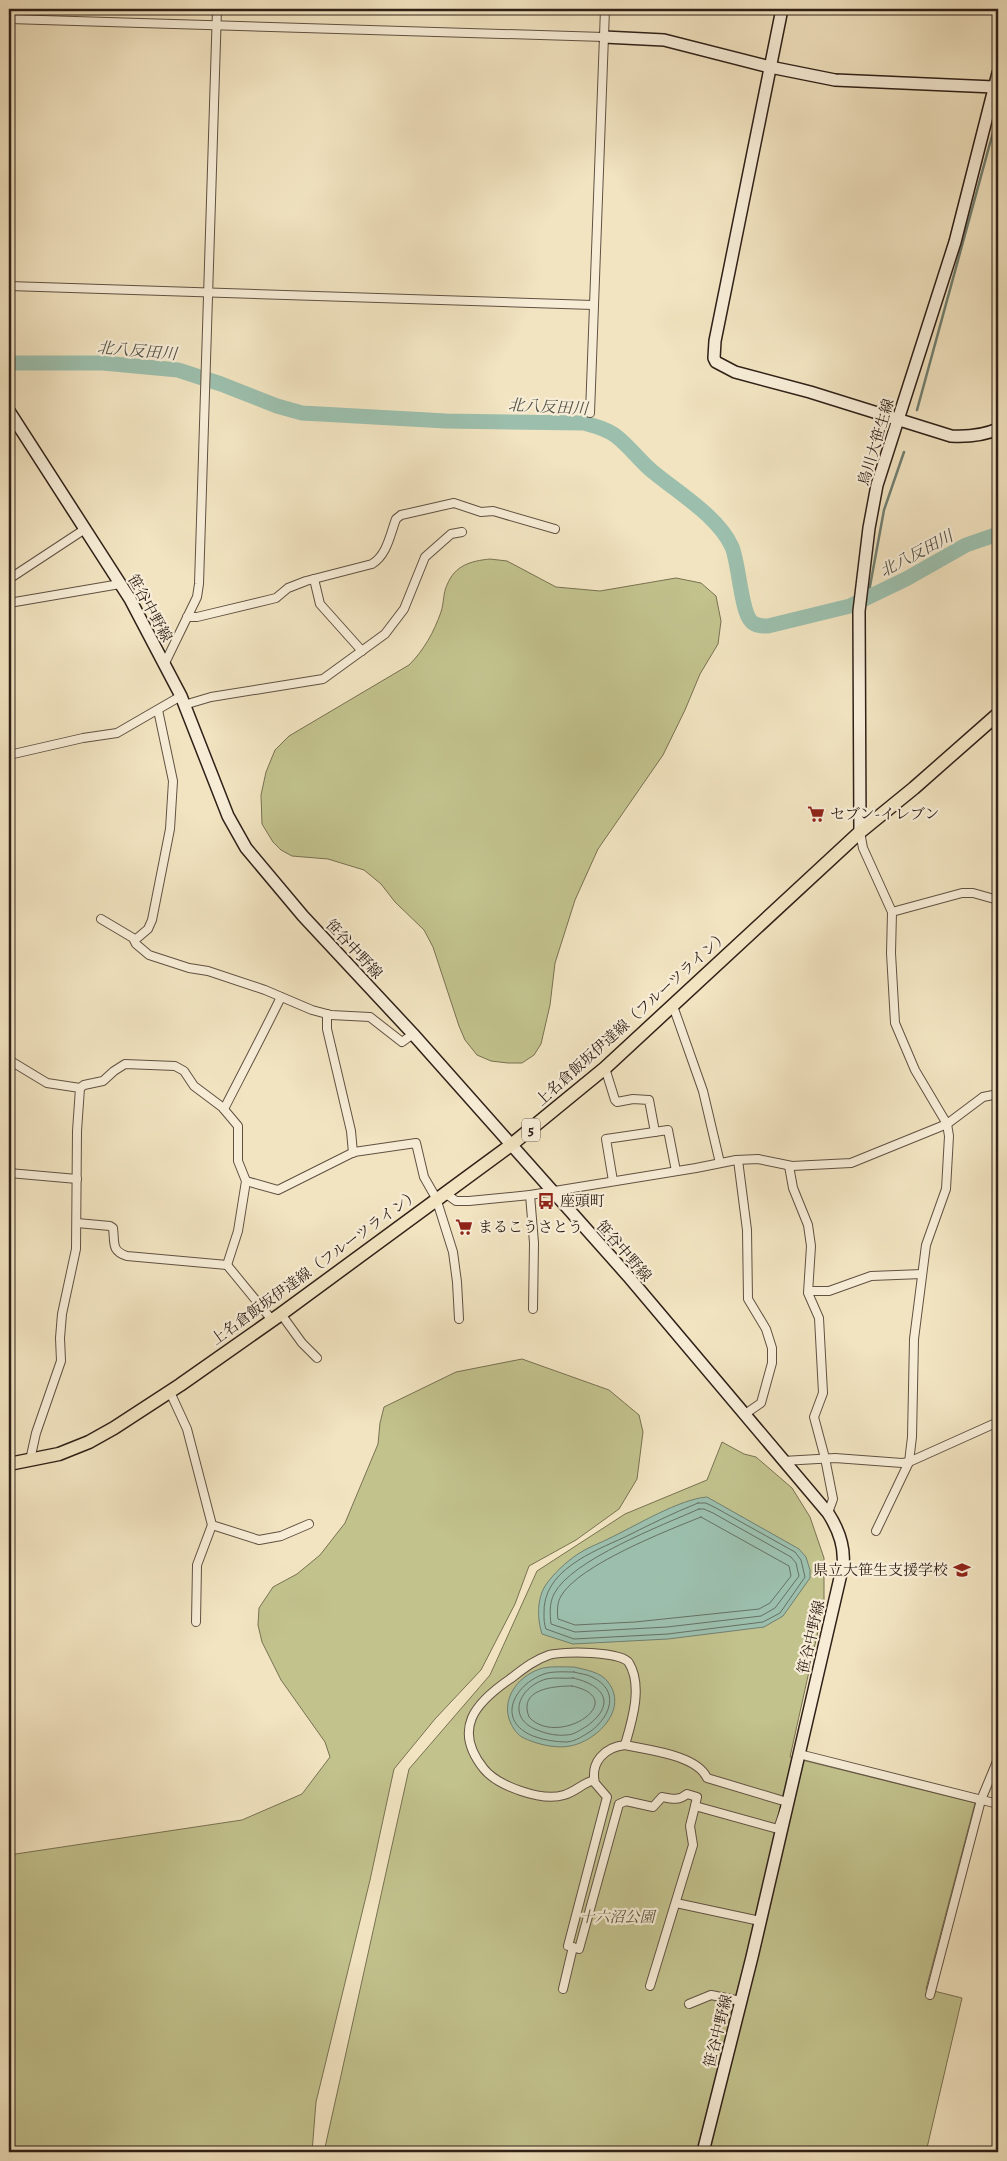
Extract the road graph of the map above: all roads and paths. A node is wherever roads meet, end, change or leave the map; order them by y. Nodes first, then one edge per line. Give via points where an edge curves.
1 (217, 9) edge
2 (605, 9) edge
3 (782, 9) edge
4 (9, 19) edge
5 (216, 24) junction
6 (604, 37) junction
7 (770, 67) junction
8 (998, 73) edge
9 (996, 87) edge
10 (9, 286) edge
11 (207, 293) junction
12 (593, 305) junction
13 (9, 411) edge
14 (590, 413) dead end
15 (898, 419) junction
16 (998, 429) edge
17 (555, 529) dead end
18 (85, 530) junction
19 (462, 532) dead end
20 (9, 579) edge
21 (314, 579) junction
22 (120, 584) junction
23 (9, 603) edge
24 (187, 618) junction
25 (362, 651) junction
26 (164, 665) junction
27 (183, 701) junction
28 (158, 710) junction
29 (998, 714) edge
30 (9, 755) edge
31 (860, 832) junction
32 (998, 900) edge
33 (892, 912) junction
34 (101, 920) dead end
35 (135, 940) junction
36 (281, 997) junction
37 (673, 1006) junction
38 (327, 1014) junction
39 (413, 1034) junction
40 (9, 1060) edge
41 (605, 1068) junction
42 (80, 1088) junction
43 (998, 1094) edge
44 (224, 1109) junction
45 (947, 1124) junction
46 (655, 1132) junction
47 (511, 1145) junction
48 (352, 1153) junction
49 (738, 1160) junction
50 (720, 1163) junction
51 (789, 1166) junction
52 (676, 1171) junction
53 (9, 1173) edge
54 (77, 1179) junction
55 (246, 1181) junction
56 (613, 1181) junction
57 (553, 1192) junction
58 (530, 1195) junction
59 (441, 1196) junction
60 (77, 1223) junction
61 (227, 1265) junction
62 (922, 1274) junction
63 (808, 1291) junction
64 (533, 1309) dead end
65 (277, 1317) junction
66 (458, 1319) dead end
67 (318, 1358) dead end
68 (170, 1392) junction
69 (744, 1414) junction
70 (998, 1422) edge
71 (826, 1458) junction
72 (30, 1460) junction
73 (784, 1461) junction
74 (910, 1462) junction
75 (9, 1464) edge
76 (828, 1513) junction
77 (309, 1524) dead end
78 (212, 1525) junction
79 (876, 1531) dead end
80 (196, 1622) dead end
81 (625, 1744) junction
82 (799, 1754) junction
83 (998, 1759) edge
84 (594, 1780) junction
85 (981, 1800) junction
86 (998, 1804) edge
87 (695, 1806) junction
88 (676, 1903) junction
89 (760, 1921) junction
90 (573, 1947) junction
91 (650, 1986) dead end
92 (563, 1989) dead end
93 (930, 1995) dead end
94 (740, 2001) junction
95 (689, 2004) dead end
96 (703, 2152) edge

1 - 5 street
2 - 6 street
3 - 7 street
4 - 5 street
5 - 6 street
5 - 11 street
6 - 7 street via 664,40
6 - 12 street
7 - 9 street via 842,81
7 - 15 street via 714,358 726,369
8 - 9 street, 鳥川大笹生線
9 - 15 street, 鳥川大笹生線 via 955,242
10 - 11 street
11 - 12 street
11 - 24 street via 199,584
12 - 14 street
13 - 18 street, 笹谷中野線
15 - 16 street via 951,436 983,435
15 - 31 street, 鳥川大笹生線 via 877,485 860,595
17 - 21 street via 493,511 481,512 463,505 440,505 400,515 379,560 364,568
18 - 20 street
18 - 22 street, 笹谷中野線
19 - 25 street via 451,534 425,557 400,615 385,634
21 - 24 street via 288,588 276,598
21 - 25 street via 320,604
22 - 23 street
22 - 26 street, 笹谷中野線
24 - 26 street
25 - 27 street via 323,679
26 - 27 street, 笹谷中野線
27 - 28 street
27 - 39 street, 笹谷中野線 via 228,816 246,848 303,916
28 - 30 street via 117,734 83,738
28 - 35 street via 173,781 170,829 152,920 148,930
29 - 31 main road, 上名倉飯坂伊達線（フルーツライン） / 5
31 - 33 street via 863,848
31 - 37 main road, 上名倉飯坂伊達線（フルーツライン） / 5
32 - 33 street via 962,893
33 - 45 street via 895,1023 915,1070
34 - 35 street
35 - 36 street via 149,955 208,971
36 - 38 street
36 - 44 street
37 - 41 main road, 上名倉飯坂伊達線（フルーツライン） / 5
37 - 50 street via 703,1090
38 - 39 street via 370,1017 402,1042
38 - 48 street via 327,1029
39 - 47 street, 笹谷中野線
40 - 42 street via 47,1083
41 - 46 street via 617,1102 649,1100
41 - 47 main road, 上名倉飯坂伊達線（フルーツライン） / 5
42 - 44 street via 103,1081 125,1064 175,1066 184,1071 194,1086
42 - 54 street
43 - 45 street via 984,1098
44 - 55 street via 239,1129 236,1137 238,1161
45 - 51 street via 851,1163
45 - 62 street via 946,1188 926,1245
46 - 52 street via 668,1130
46 - 56 street via 606,1140
47 - 57 street, 笹谷中野線
47 - 59 main road, 上名倉飯坂伊達線（フルーツライン） / 5
48 - 55 street via 278,1190
48 - 59 street via 416,1143 424,1177
49 - 50 street
49 - 51 street via 758,1159
49 - 69 street via 747,1230 748,1299 766,1329 772,1348 772,1363 761,1403
50 - 52 street
51 - 63 street via 793,1188 808,1225 812,1264
52 - 56 street
53 - 54 street
54 - 60 street
55 - 61 street via 238,1231
56 - 57 street
57 - 58 street
57 - 69 street, 笹谷中野線
58 - 59 street via 470,1201
58 - 64 street via 534,1243
59 - 65 main road, 上名倉飯坂伊達線（フルーツライン） / 5
59 - 66 street via 453,1252
60 - 61 street via 110,1226 113,1228 115,1249 127,1256
60 - 72 street via 76,1249 62,1314 60,1361
61 - 65 street
62 - 63 street via 871,1276 829,1291
62 - 74 street via 914,1339
63 - 71 street via 819,1318 823,1393 814,1417
65 - 67 street
65 - 68 main road, 上名倉飯坂伊達線（フルーツライン） / 5
68 - 72 main road, 上名倉飯坂伊達線（フルーツライン） / 5 via 89,1442
68 - 78 street via 187,1429
69 - 73 street, 笹谷中野線
70 - 74 street
71 - 73 street
71 - 74 street
71 - 76 street via 834,1499
72 - 75 main road, 上名倉飯坂伊達線（フルーツライン） / 5
73 - 76 street, 笹谷中野線
74 - 79 street
76 - 82 street, 笹谷中野線 via 844,1550 843,1566
77 - 78 street via 281,1536 259,1540
78 - 80 street via 197,1565
81 - 84 street via 602,1755 596,1765
81 - 84 street via 636,1695 630,1664 625,1658 615,1655 551,1654 489,1695 474,1710 470,1726 471,1745 475,1757 493,1778 528,1794 546,1796 566,1795
81 - 87 street via 679,1758 699,1766 707,1778 787,1802 778,1829
82 - 85 street
82 - 89 street, 笹谷中野線
83 - 85 street
84 - 90 street via 607,1797 568,1946
85 - 86 street
85 - 93 street
87 - 88 street via 690,1826 693,1845
87 - 90 street via 697,1797 687,1794 673,1800 662,1797 653,1807 626,1801 619,1804 579,1949
88 - 89 street
88 - 91 street
89 - 94 street, 笹谷中野線
90 - 92 street
94 - 95 street via 710,1995
94 - 96 street, 笹谷中野線

